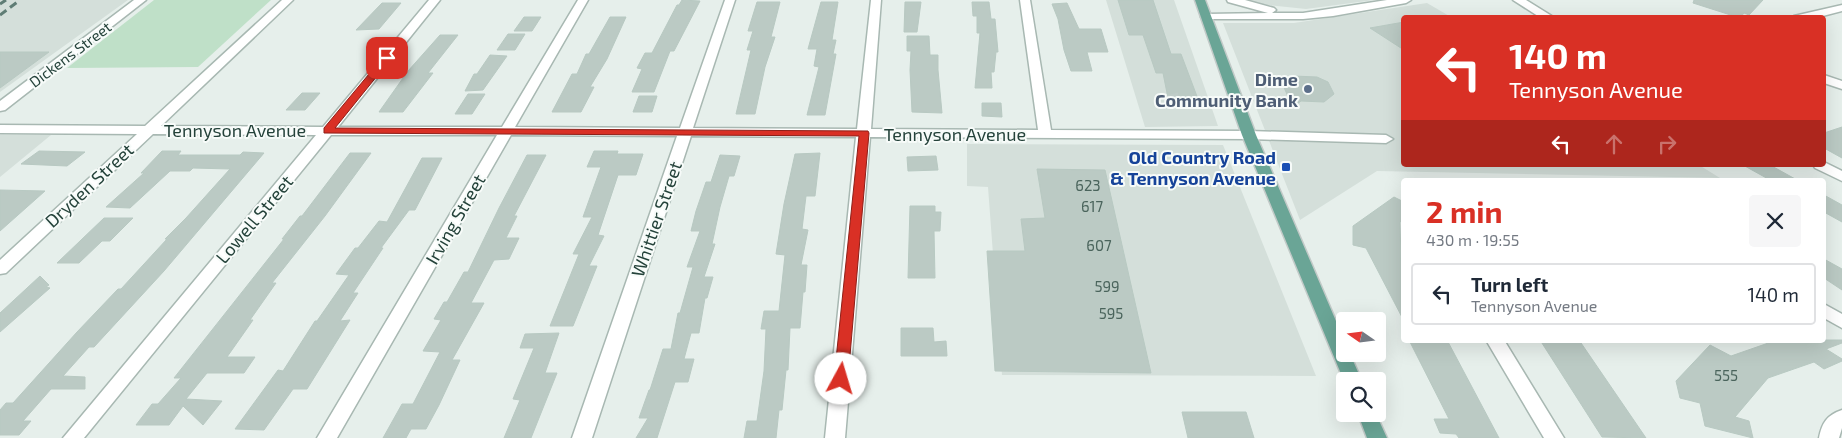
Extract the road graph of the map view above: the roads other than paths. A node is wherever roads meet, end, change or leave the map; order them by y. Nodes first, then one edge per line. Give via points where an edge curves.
1 (141, 0) edge
2 (288, 0) edge
3 (435, 0) edge
4 (583, 0) edge
5 (730, 0) edge
6 (876, 0) edge
7 (1025, 0) edge
8 (1200, 0) edge
9 (1406, 0) edge
10 (1518, 0) edge
11 (1236, 1) edge
12 (1842, 8) edge
13 (1545, 15) edge
14 (1811, 15) edge
15 (1303, 16) junction
16 (1207, 17) junction
17 (1826, 80) edge
18 (1842, 85) edge
19 (0, 107) edge
20 (0, 129) edge
21 (149, 130) junction
22 (328, 131) junction
23 (506, 132) junction
24 (685, 132) junction
25 (864, 133) junction
26 (1045, 134) junction
27 (1249, 135) junction
28 (1386, 139) dead end
29 (1824, 167) edge
30 (1842, 177) edge
31 (0, 269) edge
32 (1826, 311) edge
33 (1842, 322) edge
34 (1497, 343) edge
35 (1349, 372) edge
36 (1842, 416) edge
37 (1370, 422) edge
38 (73, 438) edge
39 (327, 438) edge
40 (582, 438) edge
41 (835, 438) edge
42 (1377, 438) edge
43 (1554, 438) edge
44 (1828, 438) edge

1 - 19 street, Dickens Street
2 - 21 street, Dryden Street
3 - 22 street, Lowell Street
4 - 23 street, Irving Street
5 - 24 street, Whittier Street
6 - 25 street
7 - 26 street
8 - 16 main road
9 - 15 street
10 - 13 street
11 - 15 street
12 - 14 street
15 - 16 street
16 - 27 main road
17 - 18 street
20 - 21 street, Tennyson Avenue
21 - 22 street, Tennyson Avenue
21 - 31 street, Dryden Street
22 - 23 street, Tennyson Avenue
22 - 38 street, Lowell Street
23 - 24 street, Tennyson Avenue
23 - 39 street, Irving Street
24 - 25 street, Tennyson Avenue
24 - 40 street, Whittier Street
25 - 26 street, Tennyson Avenue
25 - 41 street
26 - 27 street, Tennyson Avenue
27 - 28 street, Tennyson Avenue
27 - 35 main road
29 - 30 street
32 - 33 street
34 - 43 street
36 - 44 street via 1831,426
37 - 42 main road

